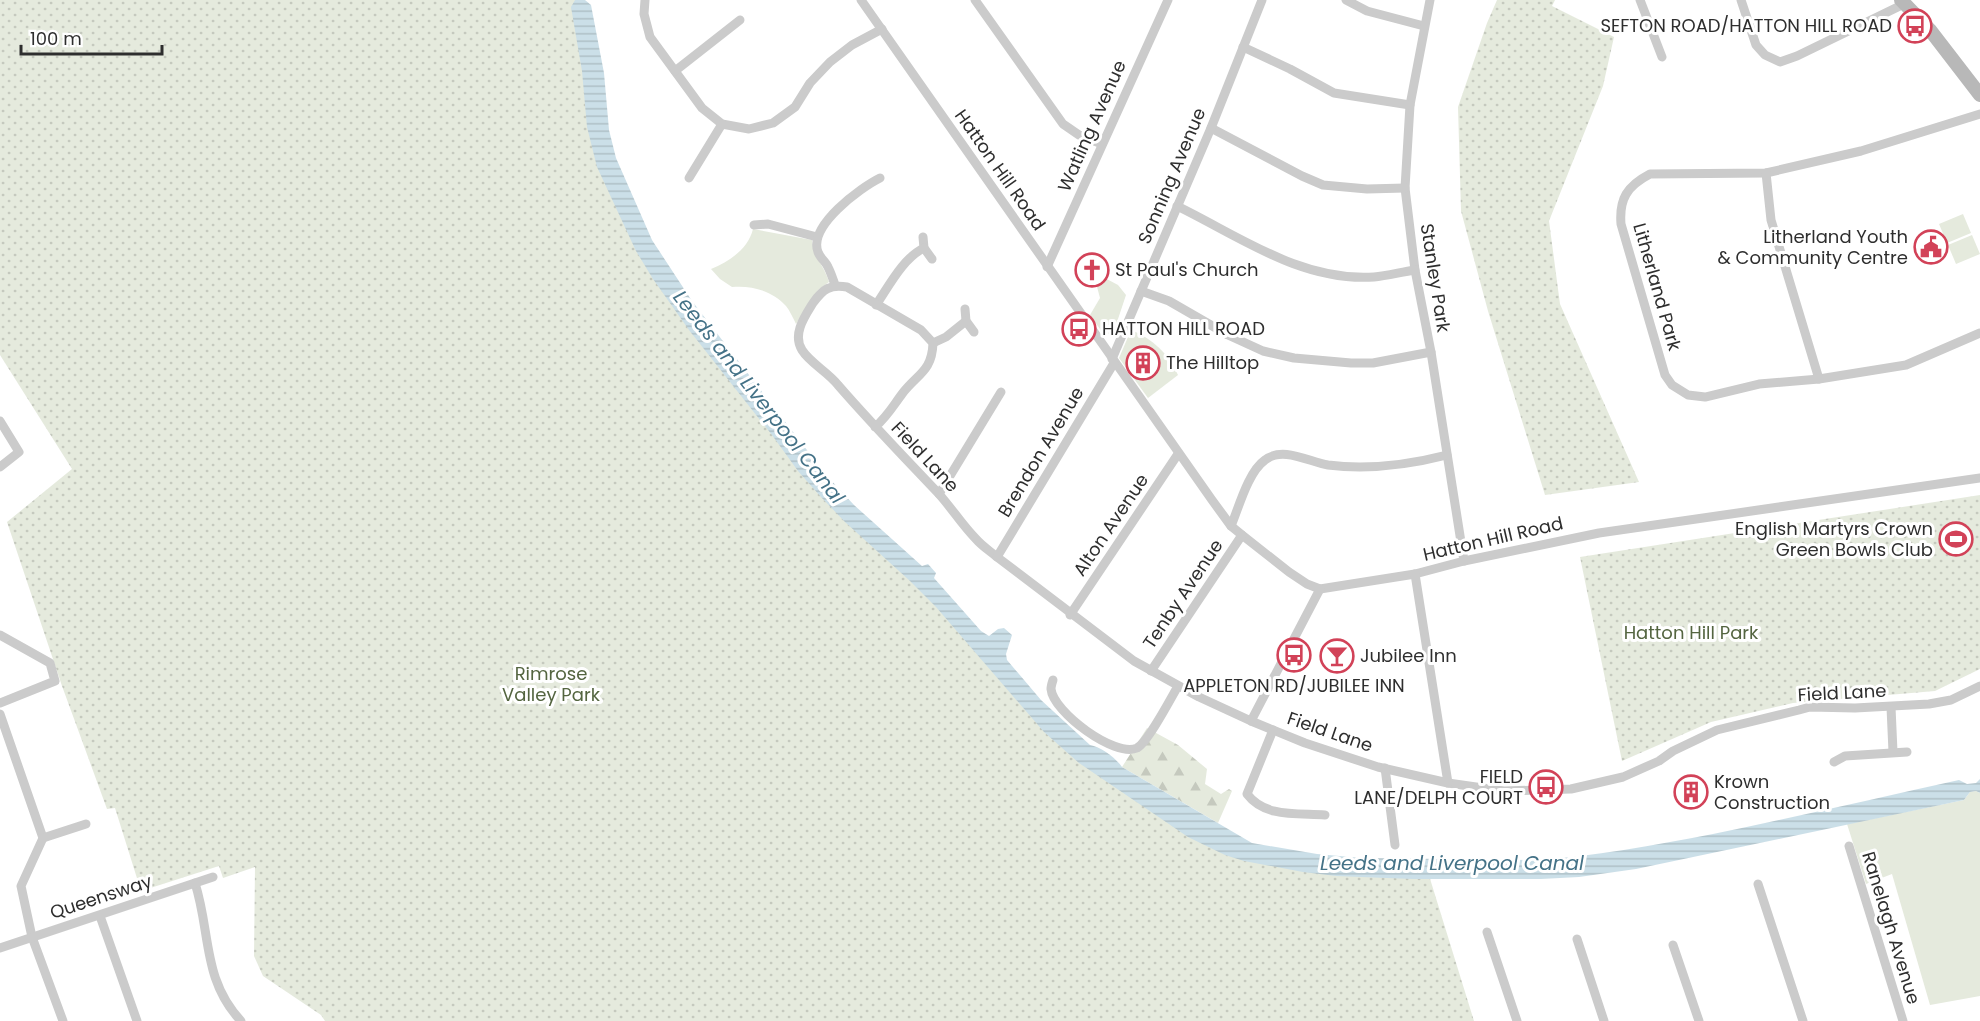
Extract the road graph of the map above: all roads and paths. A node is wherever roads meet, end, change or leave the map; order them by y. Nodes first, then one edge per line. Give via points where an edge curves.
1 (645, 0) edge
2 (861, 0) edge
3 (975, 0) edge
4 (1168, 0) edge
5 (1262, 0) edge
6 (1346, 0) edge
7 (1430, 0) edge
8 (1640, 0) edge
9 (1741, 0) edge
10 (1903, 2) edge
11 (740, 20) dead end
12 (1424, 26) junction
13 (882, 29) junction
14 (1243, 48) junction
15 (1662, 57) dead end
16 (675, 71) junction
17 (1980, 95) edge
18 (1410, 105) junction
19 (1980, 114) edge
20 (722, 124) junction
21 (1211, 128) junction
22 (1102, 144) junction
23 (1766, 172) junction
24 (689, 178) dead end
25 (880, 178) dead end
26 (1405, 188) junction
27 (1177, 206) junction
28 (754, 225) dead end
29 (817, 237) junction
30 (923, 237) dead end
31 (924, 248) junction
32 (932, 259) dead end
33 (1047, 267) junction
34 (1415, 270) junction
35 (835, 285) junction
36 (1142, 291) junction
37 (876, 305) junction
38 (965, 309) dead end
39 (966, 321) junction
40 (974, 332) dead end
41 (1980, 333) edge
42 (933, 343) junction
43 (1431, 352) junction
44 (1113, 361) junction
45 (1819, 379) junction
46 (1001, 392) dead end
47 (1, 424) edge
48 (875, 427) junction
49 (1178, 454) junction
50 (1448, 455) junction
51 (0, 467) edge
52 (1980, 478) edge
53 (939, 494) junction
54 (1231, 526) junction
55 (1242, 535) junction
56 (997, 557) junction
57 (1464, 561) junction
58 (1415, 574) junction
59 (1320, 589) junction
60 (1070, 615) junction
61 (0, 635) edge
62 (1151, 672) junction
63 (1053, 680) dead end
64 (1178, 686) junction
65 (1980, 686) edge
66 (0, 703) edge
67 (1892, 707) junction
68 (0, 714) edge
69 (1251, 721) junction
70 (1272, 730) junction
71 (1893, 752) junction
72 (1907, 752) dead end
73 (1834, 762) dead end
74 (1385, 768) junction
75 (1448, 783) junction
76 (1325, 815) dead end
77 (86, 824) dead end
78 (43, 838) junction
79 (1395, 845) dead end
80 (1849, 846) dead end
81 (213, 877) dead end
82 (195, 883) junction
83 (1758, 884) dead end
84 (100, 916) junction
85 (1487, 932) dead end
86 (32, 937) junction
87 (1577, 939) dead end
88 (1673, 945) dead end
89 (0, 948) edge
90 (63, 1021) edge
91 (137, 1021) edge
92 (241, 1021) edge
93 (1517, 1021) edge
94 (1604, 1021) edge
95 (1699, 1021) edge
96 (1803, 1021) edge
97 (1903, 1021) edge

1 - 16 street via 650,37
2 - 13 street, Hatton Hill Road
3 - 22 street via 1063,124
4 - 22 street, Watling Avenue
5 - 14 street, Sonning Avenue
6 - 12 street via 1367,11
7 - 12 street, Stanley Park
8 - 15 street
9 - 10 street via 1756,45 1780,62
10 - 17 main road
11 - 16 street
12 - 18 street, Stanley Park
13 - 20 street via 830,62 795,107 773,123 749,129
13 - 33 street, Hatton Hill Road
14 - 18 street via 1334,93
14 - 21 street, Sonning Avenue
16 - 20 street via 702,108
18 - 26 street, Stanley Park
19 - 23 street, Litherland Park via 1861,151
20 - 24 street
21 - 26 street via 1323,185
21 - 27 street, Sonning Avenue
22 - 33 street, Watling Avenue
23 - 45 street via 1771,220
23 - 45 street, Litherland Park via 1650,174 1636,181 1625,195 1620,209 1621,224 1665,375 1672,385 1705,397 1759,384
25 - 29 street via 839,208
26 - 34 street, Stanley Park
27 - 34 street via 1305,268 1373,277
27 - 36 street, Sonning Avenue
28 - 29 street via 768,224
29 - 35 street via 818,251
30 - 31 street
31 - 32 street
31 - 37 street via 915,252
33 - 44 street, Hatton Hill Road
34 - 43 street, Stanley Park
35 - 37 street via 847,287
35 - 48 street, Field Lane via 817,298 802,320 798,337 801,349
36 - 43 street via 1169,301 1263,351 1294,358 1373,363
36 - 44 street, Sonning Avenue
37 - 42 street via 921,330
38 - 39 street
39 - 40 street
39 - 42 street
41 - 45 street, Litherland Park via 1906,365
42 - 48 street via 927,369
43 - 50 street, Stanley Park
44 - 49 street, Hatton Hill Road
44 - 56 street, Brendon Avenue
46 - 53 street
47 - 51 street via 19,452
48 - 53 street, Field Lane
49 - 54 street, Hatton Hill Road
49 - 60 street, Alton Avenue
50 - 54 street via 1356,467 1289,455 1273,456 1265,459 1252,475
50 - 57 street, Stanley Park
52 - 57 street, Hatton Hill Road via 1599,533
53 - 56 street, Field Lane via 975,538
54 - 55 street, Hatton Hill Road
55 - 59 street, Hatton Hill Road via 1289,572
55 - 62 street, Tenby Avenue
56 - 60 street, Field Lane
57 - 58 street, Hatton Hill Road
58 - 59 street, Hatton Hill Road
58 - 75 street
59 - 69 street
60 - 62 street, Field Lane
61 - 66 street via 50,663 56,681
62 - 64 street, Field Lane
63 - 64 street via 1051,690 1067,715 1106,744 1126,750 1147,739
64 - 69 street, Field Lane
65 - 67 street, Field Lane via 1940,703
67 - 71 street
67 - 75 street, Field Lane via 1810,707 1759,718 1717,730 1623,777 1571,789 1504,791
68 - 78 street
69 - 70 street, Field Lane
70 - 74 street, Field Lane
70 - 76 street via 1247,794 1263,808
71 - 72 street
71 - 73 street via 1845,756
74 - 75 street, Field Lane
74 - 79 street
77 - 78 street
78 - 86 street via 21,886
80 - 97 street, Ranelagh Avenue
81 - 82 street, Queensway
82 - 84 street, Queensway
82 - 92 street via 203,906 213,975
83 - 96 street
84 - 86 street, Queensway
84 - 91 street
85 - 93 street
86 - 89 street, Queensway
86 - 90 street
87 - 94 street
88 - 95 street

